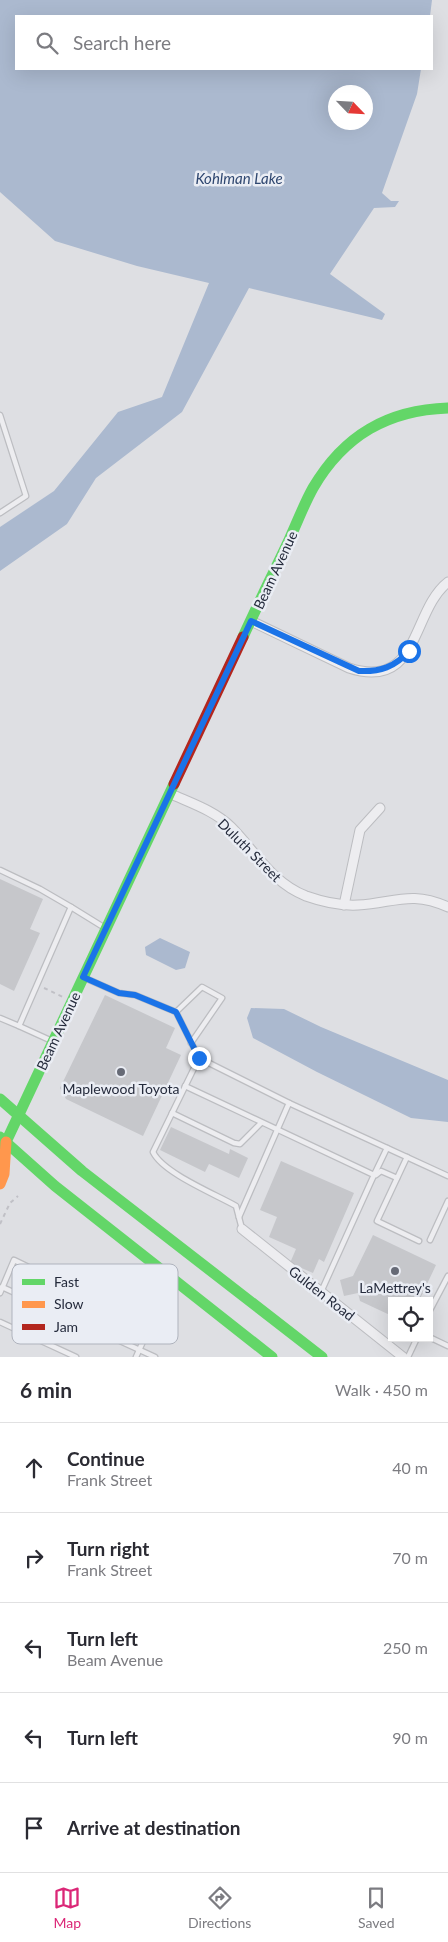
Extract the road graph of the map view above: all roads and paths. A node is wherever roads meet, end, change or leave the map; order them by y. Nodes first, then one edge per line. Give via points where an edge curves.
1 (448, 408) edge
2 (0, 415) edge
3 (0, 513) edge
4 (448, 582) edge
5 (251, 621) junction
6 (171, 794) junction
7 (380, 808) dead end
8 (0, 870) edge
9 (344, 905) junction
10 (71, 907) junction
11 (448, 907) edge
12 (106, 929) junction
13 (83, 977) junction
14 (37, 985) junction
15 (65, 998) dead end
16 (176, 1012) junction
17 (0, 1018) edge
18 (19, 1026) junction
19 (53, 1042) junction
20 (192, 1043) junction
21 (199, 1058) junction
22 (185, 1086) junction
23 (0, 1099) edge
24 (289, 1103) junction
25 (172, 1113) junction
26 (18, 1116) junction
27 (261, 1123) junction
28 (277, 1130) junction
29 (2, 1142) edge
30 (387, 1148) junction
31 (407, 1157) junction
32 (374, 1175) junction
33 (448, 1176) edge
34 (397, 1178) junction
35 (0, 1184) edge
36 (18, 1196) dead end
37 (448, 1201) edge
38 (238, 1219) junction
39 (0, 1224) edge
40 (242, 1229) joint
41 (430, 1240) dead end
42 (419, 1241) dead end
43 (12, 1264) edge
44 (12, 1264) edge
45 (22, 1264) edge
46 (154, 1264) edge
47 (448, 1276) edge
48 (178, 1283) edge
49 (2, 1287) junction
50 (12, 1292) edge
51 (321, 1292) junction
52 (0, 1293) edge
53 (433, 1304) edge
54 (0, 1322) edge
55 (12, 1328) edge
56 (433, 1339) edge
57 (415, 1342) edge
58 (48, 1344) edge
59 (128, 1344) edge
60 (141, 1344) edge
61 (448, 1346) edge
62 (139, 1349) junction
63 (76, 1357) edge
64 (136, 1357) edge
65 (155, 1357) edge
66 (272, 1357) edge
67 (322, 1357) edge
68 (403, 1357) edge
69 (408, 1357) edge

1 - 5 street, Beam Avenue via 404,413 368,429 335,456 313,488
2 - 3 lane via 26,496
4 - 5 street via 438,591 409,651 383,670 372,672 349,668
5 - 6 street, Beam Avenue
6 - 9 street, Duluth Street via 226,822 286,885 303,895
6 - 12 street, Beam Avenue
7 - 9 street via 360,830
8 - 10 lane via 40,888
9 - 11 street, Duluth Street via 411,898
10 - 12 lane
10 - 14 lane
12 - 13 street, Beam Avenue
13 - 16 lane
13 - 19 street, Beam Avenue
14 - 15 path
14 - 18 lane
16 - 20 lane
16 - 20 lane via 202,987 222,998
17 - 18 lane
18 - 19 lane
19 - 26 street, Beam Avenue
20 - 21 lane
21 - 22 lane
21 - 24 lane
22 - 25 lane
22 - 27 lane
23 - 26 street
24 - 28 lane
24 - 30 lane
25 - 27 lane via 240,1144
25 - 38 lane via 153,1152 157,1160 236,1206
26 - 29 street, Beam Avenue
26 - 67 street via 82,1171
27 - 28 lane
28 - 32 lane
28 - 38 lane
29 - 35 street, Beam Avenue via 4,1174
29 - 46 street
30 - 31 lane
30 - 32 lane
31 - 33 lane
31 - 34 lane
32 - 34 lane via 382,1171
32 - 51 lane
34 - 42 lane via 377,1221
36 - 39 path via 10,1203
37 - 41 lane
38 - 40 lane
40 - 51 street, Gulden Road
43 - 49 lane
44 - 45 lane via 14,1260
47 - 53 lane
48 - 66 street
49 - 50 lane
49 - 52 lane
51 - 68 street, Gulden Road
54 - 55 lane
56 - 61 lane
57 - 69 lane
58 - 63 lane
59 - 62 lane
60 - 62 lane
62 - 64 lane
62 - 65 lane

